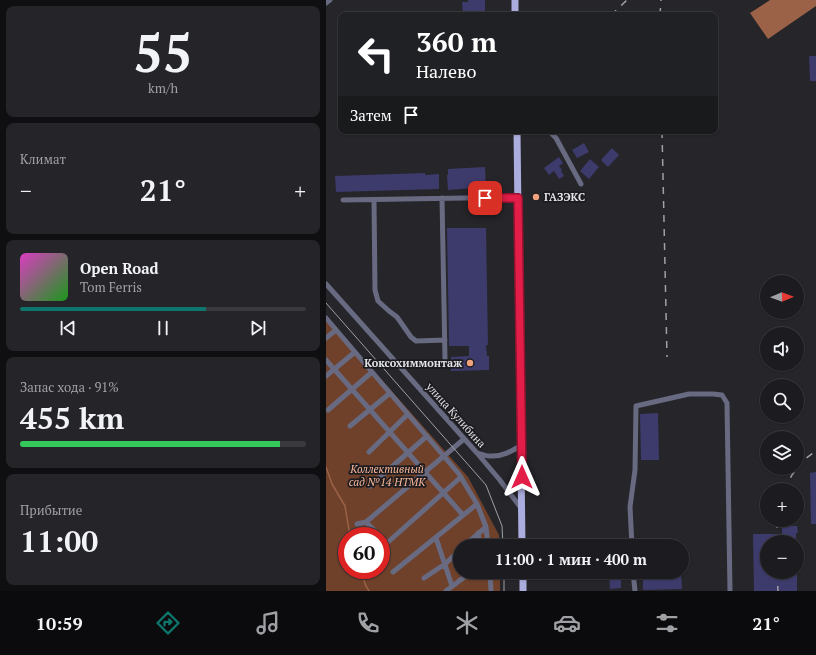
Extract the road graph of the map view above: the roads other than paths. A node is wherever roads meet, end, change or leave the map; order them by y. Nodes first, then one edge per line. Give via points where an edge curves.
1 (330, 0) edge
2 (515, 0) edge
3 (326, 3) edge
4 (515, 12) edge
5 (517, 134) edge
6 (552, 134) edge
7 (581, 184) dead end
8 (442, 198) junction
9 (518, 198) junction
10 (343, 200) dead end
11 (374, 200) junction
12 (326, 284) edge
13 (326, 318) edge
14 (336, 330) junction
15 (326, 338) edge
16 (445, 340) junction
17 (355, 352) junction
18 (445, 359) dead end
19 (326, 360) edge
20 (334, 369) junction
21 (372, 372) junction
22 (326, 376) edge
23 (352, 389) junction
24 (390, 393) junction
25 (328, 410) dead end
26 (370, 410) junction
27 (408, 414) junction
28 (350, 426) dead end
29 (389, 432) junction
30 (427, 436) junction
31 (464, 439) junction
32 (522, 445) junction
33 (369, 452) dead end
34 (408, 453) junction
35 (477, 453) junction
36 (444, 456) junction
37 (424, 472) junction
38 (461, 477) junction
39 (370, 486) dead end
40 (443, 493) junction
41 (477, 504) junction
42 (522, 508) junction
43 (463, 515) junction
44 (366, 522) junction
45 (357, 524) dead end
46 (371, 527) edge
47 (486, 527) junction
48 (478, 533) junction
49 (436, 538) junction
50 (390, 539) edge
51 (472, 539) edge
52 (479, 539) edge
53 (487, 539) edge
54 (522, 539) edge
55 (632, 539) edge
56 (453, 556) edge
57 (444, 564) junction
58 (394, 572) dead end
59 (424, 578) dead end
60 (462, 579) edge
61 (490, 579) edge
62 (523, 579) edge
63 (634, 579) edge
64 (452, 586) junction
65 (446, 591) edge
66 (491, 591) edge
67 (523, 591) edge
68 (635, 591) edge
69 (730, 591) edge

1 - 3 street
2 - 4 main road
5 - 9 main road
6 - 7 street
8 - 9 street
8 - 11 street
8 - 16 street
9 - 32 main road
10 - 11 street
11 - 16 street via 375,290 378,301 397,317 416,341
12 - 31 street, улица Кулибина
13 - 14 street
14 - 15 street
14 - 17 street
16 - 18 street
17 - 20 street
17 - 21 street
19 - 20 street
20 - 22 street
20 - 23 street
21 - 23 street
21 - 24 street
23 - 25 street
23 - 26 street
24 - 26 street
24 - 27 street
26 - 28 street
26 - 29 street
27 - 29 street
27 - 30 street
29 - 33 street
29 - 34 street
30 - 34 street
30 - 36 street
31 - 35 street, улица Кулибина
31 - 36 street
32 - 35 street via 501,455
32 - 42 main road
34 - 37 street
34 - 39 street
35 - 42 street, улица Кулибина
36 - 37 street
36 - 38 street
37 - 40 street
37 - 44 street
38 - 40 street
38 - 41 street
40 - 43 street
40 - 50 street
41 - 43 street
41 - 47 street
42 - 54 main road
43 - 49 street
44 - 45 street
44 - 46 street
47 - 48 street
47 - 53 street
48 - 51 street
48 - 52 street
49 - 57 street
49 - 58 street
55 - 69 street via 630,507 635,470 636,406 689,394 722,395 727,403
56 - 57 street
57 - 59 street
57 - 64 street
60 - 64 street
61 - 66 street
62 - 67 main road
63 - 68 street
64 - 65 street

